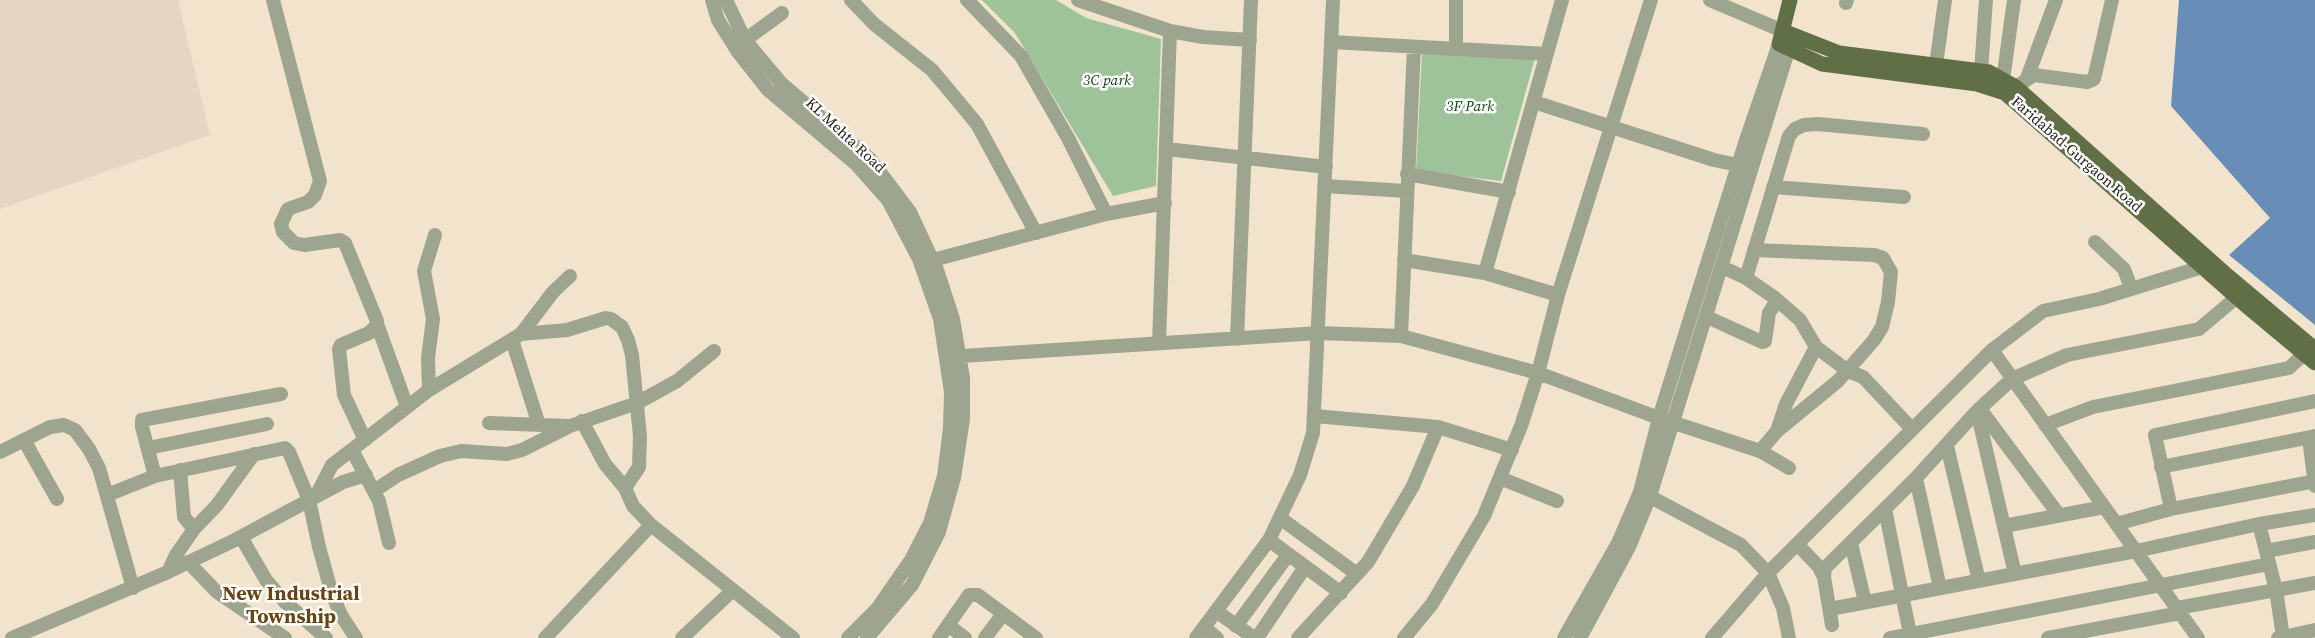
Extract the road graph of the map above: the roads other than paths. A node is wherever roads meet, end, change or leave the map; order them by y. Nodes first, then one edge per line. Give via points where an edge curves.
1 (273, 0) edge
2 (712, 0) edge
3 (726, 0) edge
4 (851, 0) edge
5 (967, 0) edge
6 (1078, 0) edge
7 (1251, 0) edge
8 (1333, 0) edge
9 (1456, 0) edge
10 (1562, 0) edge
11 (1651, 0) edge
12 (1710, 0) edge
13 (1790, 0) edge
14 (1801, 0) edge
15 (1945, 0) edge
16 (1986, 0) edge
17 (2014, 0) edge
18 (2056, 0) edge
19 (2112, 0) edge
20 (782, 13) dead end
21 (1170, 31) junction
22 (745, 40) junction
23 (1250, 40) junction
24 (1786, 40) junction
25 (1331, 42) junction
26 (1414, 47) junction
27 (1456, 49) junction
28 (1547, 54) junction
29 (1936, 65) junction
30 (1981, 71) junction
31 (2003, 80) junction
32 (2018, 88) junction
33 (1534, 102) junction
34 (1610, 128) junction
35 (1923, 134) dead end
36 (1167, 148) junction
37 (1243, 157) junction
38 (1738, 165) junction
39 (1326, 167) junction
40 (1407, 174) junction
41 (1325, 186) junction
42 (1774, 187) junction
43 (1406, 191) junction
44 (1509, 192) junction
45 (1904, 197) dead end
46 (1165, 203) junction
47 (1106, 214) junction
48 (435, 234) dead end
49 (1036, 234) junction
50 (2095, 242) dead end
51 (1754, 250) junction
52 (932, 260) junction
53 (1404, 260) junction
54 (1722, 267) junction
55 (2202, 267) junction
56 (1485, 273) junction
57 (570, 276) dead end
58 (1746, 278) junction
59 (2131, 288) junction
60 (1558, 295) junction
61 (2237, 297) junction
62 (1777, 300) junction
63 (1707, 316) junction
64 (377, 324) junction
65 (1319, 334) junction
66 (1401, 336) junction
67 (516, 337) junction
68 (1237, 338) junction
69 (1159, 343) junction
70 (1816, 348) junction
71 (1992, 350) junction
72 (714, 351) dead end
73 (2311, 355) edge
74 (953, 356) junction
75 (1848, 371) junction
76 (1538, 373) junction
77 (2012, 379) junction
78 (429, 390) junction
79 (280, 394) dead end
80 (2315, 401) edge
81 (637, 403) junction
82 (407, 407) junction
83 (1978, 410) junction
84 (1315, 416) junction
85 (1659, 418) junction
86 (489, 423) dead end
87 (1674, 423) junction
88 (266, 424) dead end
89 (576, 424) junction
90 (539, 425) junction
91 (2045, 425) junction
92 (1438, 427) junction
93 (1912, 429) junction
94 (1777, 431) junction
95 (2312, 437) edge
96 (24, 440) junction
97 (365, 440) junction
98 (1947, 446) junction
99 (148, 448) junction
100 (352, 450) junction
101 (1512, 450) junction
102 (1760, 451) junction
103 (0, 452) edge
104 (254, 454) junction
105 (2161, 467) junction
106 (1789, 468) dead end
107 (180, 470) junction
108 (366, 475) junction
109 (155, 476) junction
110 (1500, 478) junction
111 (1916, 478) junction
112 (2315, 481) edge
113 (2315, 486) edge
114 (625, 488) junction
115 (374, 491) junction
116 (1645, 494) junction
117 (107, 495) junction
118 (313, 498) junction
119 (57, 499) dead end
120 (1557, 502) dead end
121 (2104, 507) junction
122 (1885, 509) junction
123 (2171, 509) junction
124 (2315, 514) edge
125 (2059, 515) junction
126 (1280, 518) junction
127 (2116, 524) junction
128 (2258, 524) junction
129 (651, 525) junction
130 (2004, 526) junction
131 (194, 529) junction
132 (241, 536) junction
133 (1269, 540) junction
134 (2315, 542) edge
135 (389, 543) dead end
136 (1850, 543) junction
137 (1798, 544) junction
138 (2136, 551) junction
139 (1288, 555) junction
140 (2268, 558) junction
141 (188, 562) junction
142 (1305, 567) junction
143 (168, 572) junction
144 (1768, 572) junction
145 (1358, 574) junction
146 (2015, 574) junction
147 (1824, 577) junction
148 (1979, 581) junction
149 (2315, 583) edge
150 (2161, 586) junction
151 (133, 588) junction
152 (1940, 588) junction
153 (733, 590) junction
154 (2276, 590) junction
155 (1340, 593) junction
156 (1903, 595) junction
157 (1865, 602) junction
158 (1830, 609) junction
159 (2178, 610) junction
160 (1216, 611) junction
161 (1003, 614) junction
162 (1832, 624) dead end
163 (948, 626) junction
164 (1236, 626) junction
165 (2315, 630) edge
166 (1959, 632) edge
167 (1200, 633) edge
168 (1910, 634) junction
169 (2280, 637) edge
170 (12, 638) edge
171 (285, 638) edge
172 (326, 638) edge
173 (356, 638) edge
174 (545, 638) edge
175 (682, 638) edge
176 (793, 638) edge
177 (848, 638) edge
178 (867, 638) edge
179 (940, 638) edge
180 (965, 638) edge
181 (985, 638) edge
182 (1036, 638) edge
183 (1217, 638) edge
184 (1254, 638) edge
185 (1258, 638) edge
186 (1298, 638) edge
187 (1404, 638) edge
188 (1564, 638) edge
189 (1580, 638) edge
190 (1712, 638) edge
191 (1789, 638) edge
192 (1890, 638) edge
193 (2048, 638) edge
194 (2198, 638) edge

1 - 64 street via 320,181 319,190 308,202 288,209 281,224 283,232 294,243 304,246 340,240 345,243
2 - 74 street, KL Mehta Road via 718,20 768,90 856,165 888,200 919,258
3 - 22 street, KL Mehta Road
4 - 49 street via 874,24 932,70 977,124
5 - 47 street via 1021,56 1068,138
6 - 21 street
7 - 23 street
8 - 25 street
9 - 27 street
10 - 28 street
11 - 34 street
12 - 24 street
13 - 24 main road
14 - 24 main road
15 - 29 street
16 - 30 street
17 - 31 street
18 - 32 street
19 - 32 street via 2094,79 2087,82 2039,75
20 - 22 street
21 - 23 street
21 - 36 street
22 - 52 street, KL Mehta Road via 781,83 870,158 910,212
23 - 37 street
24 - 29 main road, Faridabad-Gurgaon Road via 1839,53
24 - 32 main road, Faridabad-Gurgaon Road via 1822,64 1977,84 2005,93
24 - 38 street
24 - 54 street
25 - 26 street
25 - 39 street
26 - 27 street
26 - 40 street
27 - 28 street
28 - 33 street
29 - 30 main road, Faridabad-Gurgaon Road
30 - 31 main road, Faridabad-Gurgaon Road
31 - 32 main road, Faridabad-Gurgaon Road
32 - 55 main road, Faridabad-Gurgaon Road
32 - 73 main road, Faridabad-Gurgaon Road
33 - 34 street
33 - 44 street
34 - 38 street
34 - 60 street
35 - 42 street via 1804,125 1789,136
36 - 37 street
36 - 46 street
37 - 39 street
37 - 68 street
38 - 85 street
39 - 41 street
40 - 43 street
40 - 44 street
41 - 43 street
41 - 65 street
42 - 45 street
42 - 51 street
43 - 53 street
44 - 56 street
46 - 47 street
46 - 69 street
47 - 49 street
48 - 78 street via 424,271 433,320 428,358
49 - 52 street
50 - 59 street via 2124,269
51 - 58 street
51 - 75 street via 1874,255 1888,264 1891,272 1882,327
52 - 74 street, KL Mehta Road via 953,319
53 - 56 street
53 - 66 street
54 - 58 street
54 - 63 street
55 - 59 street
55 - 61 main road, Faridabad-Gurgaon Road
56 - 60 street
57 - 67 street
58 - 62 street
59 - 71 street via 2043,311
60 - 76 street
61 - 73 main road, Faridabad-Gurgaon Road
61 - 77 street via 2199,329 2067,355
62 - 63 street via 1769,313 1765,341 1762,342
62 - 70 street via 1800,320
63 - 87 street
64 - 82 street
64 - 97 street via 369,333 341,345 339,349 344,396
65 - 66 street
65 - 68 street
65 - 84 street
66 - 76 street
67 - 78 street
67 - 81 street via 562,331 606,318 618,323 630,345
67 - 90 street
68 - 69 street
69 - 74 street
70 - 75 street
70 - 94 street via 1786,404
71 - 77 street
71 - 93 street
72 - 81 street via 676,381
73 - 91 street via 2289,368 2093,408
74 - 177 street, KL Mehta Road via 944,476 930,522 911,560 877,609
74 - 178 street, KL Mehta Road via 963,378 963,419 954,478 939,532 912,585
75 - 93 street via 1863,376
75 - 94 street
76 - 85 street
76 - 101 street
77 - 83 street
77 - 91 street
78 - 82 street
79 - 99 street via 142,420
80 - 105 street via 2154,435
81 - 89 street
81 - 114 street via 639,467
82 - 97 street
83 - 98 street
83 - 125 street
83 - 130 street
84 - 92 street
84 - 126 street via 1300,475
85 - 87 street
85 - 116 street
86 - 90 street
87 - 102 street
87 - 116 street
88 - 99 street
89 - 90 street
89 - 114 street
89 - 115 street via 507,454 461,451 440,456 398,475
91 - 121 street
92 - 101 street
92 - 145 street via 1412,486
93 - 137 street
94 - 102 street
95 - 105 street
95 - 112 street
96 - 103 street
96 - 117 street via 50,427 69,426 96,460
96 - 119 street
97 - 100 street
98 - 111 street
98 - 148 street
99 - 109 street
100 - 108 street
100 - 118 street via 332,465
101 - 110 street
102 - 106 street
104 - 107 street
104 - 118 street via 283,448 288,450
104 - 131 street via 217,505
105 - 123 street
107 - 109 street
107 - 131 street via 184,517
108 - 115 street
108 - 118 street via 343,482
109 - 117 street
110 - 120 street
110 - 187 street via 1484,516 1432,604
111 - 122 street
111 - 152 street
112 - 113 street
112 - 123 street
114 - 129 street via 633,506
115 - 135 street
116 - 144 street via 1741,545
116 - 188 street
116 - 189 street via 1629,547
117 - 151 street
118 - 132 street
118 - 173 street via 319,547 332,594
121 - 125 street
121 - 127 street
122 - 136 street
122 - 156 street
123 - 127 street
124 - 128 street
125 - 130 street
126 - 133 street
126 - 145 street
127 - 138 street
128 - 138 street
128 - 140 street
129 - 153 street
129 - 174 street
130 - 146 street
131 - 143 street
132 - 141 street
132 - 172 street via 266,580
133 - 139 street
133 - 160 street
134 - 140 street
136 - 147 street via 1825,568
136 - 157 street
137 - 144 street
137 - 147 street
138 - 146 street
138 - 150 street
139 - 142 street
139 - 164 street
140 - 150 street
140 - 154 street
141 - 143 street
141 - 171 street via 217,592
142 - 155 street
142 - 185 street
143 - 151 street
144 - 190 street
144 - 191 street via 1783,608
145 - 155 street
146 - 148 street
147 - 158 street
148 - 152 street
149 - 154 street
150 - 159 street
150 - 166 street
151 - 170 street
152 - 156 street
153 - 175 street
153 - 176 street
154 - 159 street
154 - 169 street
155 - 186 street
156 - 157 street
156 - 168 street
157 - 158 street
158 - 162 street
159 - 193 street
159 - 194 street
160 - 164 street
160 - 167 street
161 - 163 street via 978,595 969,595
161 - 181 street
161 - 182 street
163 - 179 street
163 - 180 street
164 - 184 street
165 - 169 street
166 - 168 street
167 - 183 street
168 - 192 street

